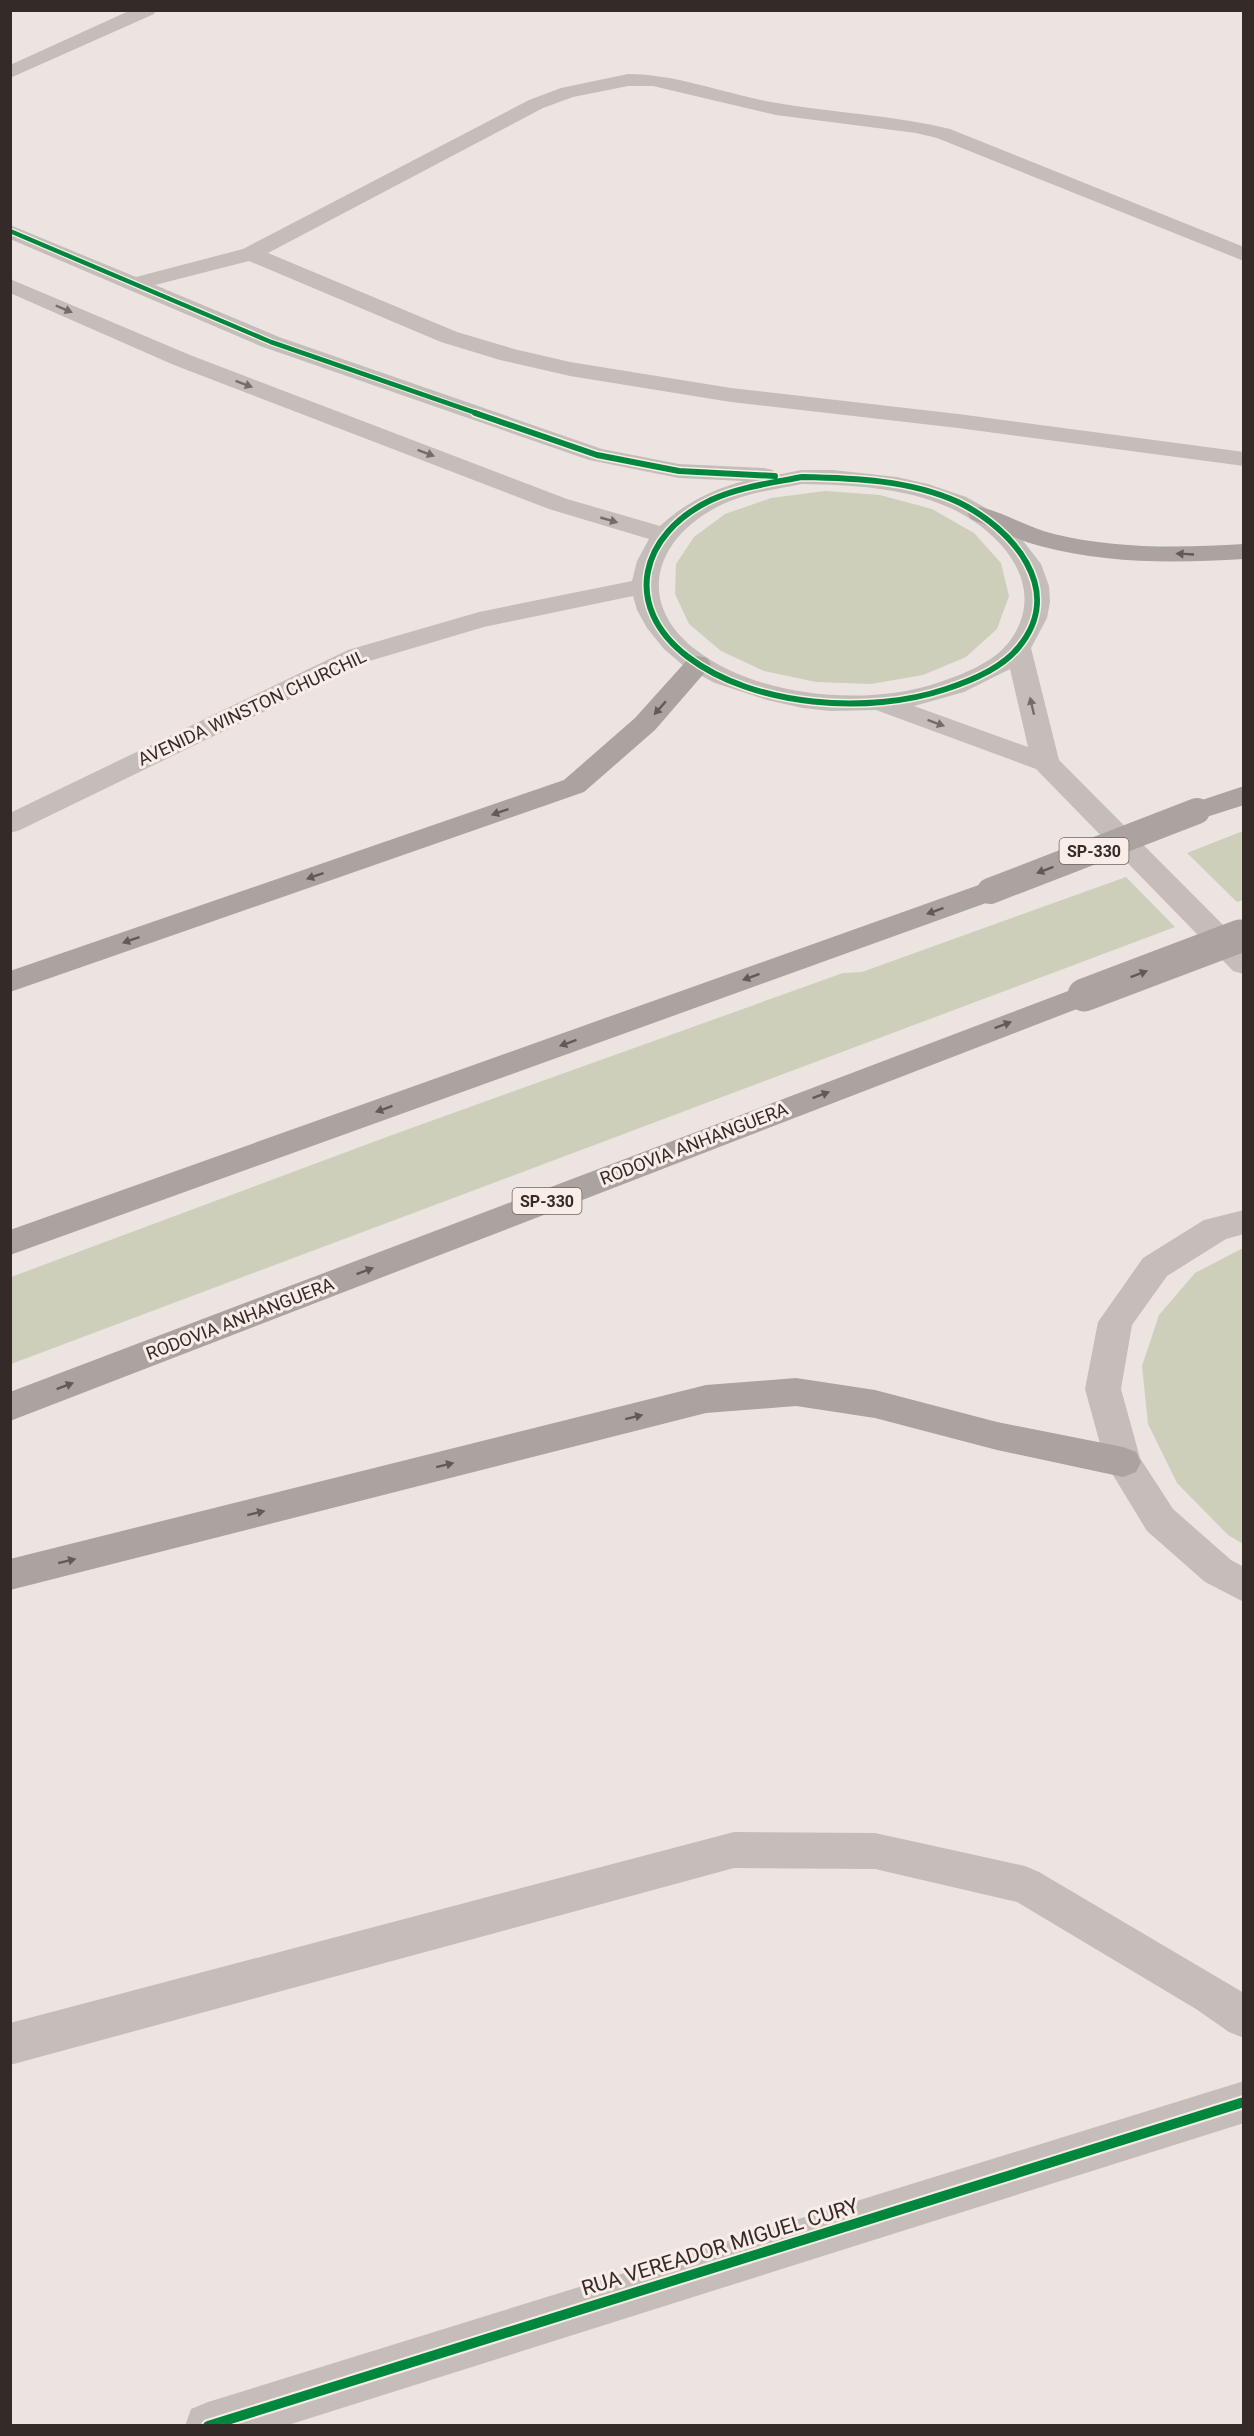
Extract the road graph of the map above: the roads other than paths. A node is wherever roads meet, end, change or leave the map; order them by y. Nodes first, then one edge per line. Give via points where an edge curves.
1 (147, 10) edge
2 (10, 72) edge
3 (10, 231) edge
4 (251, 254) junction
5 (1244, 255) edge
6 (137, 284) junction
7 (10, 285) edge
8 (1244, 459) edge
9 (802, 477) junction
10 (980, 514) junction
11 (663, 535) junction
12 (1244, 551) edge
13 (643, 586) junction
14 (1018, 648) junction
15 (698, 664) junction
16 (881, 703) junction
17 (1046, 763) junction
18 (1244, 795) edge
19 (10, 824) edge
20 (1244, 934) edge
21 (1244, 964) edge
22 (10, 982) edge
23 (1244, 1222) edge
24 (10, 1243) edge
25 (10, 1407) edge
26 (1123, 1462) junction
27 (10, 1575) edge
28 (1244, 1586) edge
29 (1244, 2018) edge
30 (10, 2044) edge
31 (1244, 2102) edge
32 (208, 2426) edge

1 - 2 street
3 - 6 street
4 - 5 street via 536,104 568,92 628,80 653,80 776,109 943,133
4 - 6 street
4 - 8 street via 449,337 570,369 731,395
6 - 9 street via 271,342 597,455 679,471
7 -> 11 street via 182,360 558,504
9 - 10 street via 898,483 942,496
9 - 11 street via 745,487 698,507
12 -> 10 highway via 1203,555 1104,550 1047,540
10 - 14 street via 1016,543 1036,577 1037,613
11 - 13 street via 648,560
13 - 15 street via 650,614 669,640
13 - 19 street, AVENIDA WINSTON CHURCHIL via 479,620 357,656
14 - 16 street via 984,674 938,693
17 -> 14 street
15 - 16 street via 751,689 783,696 814,702
15 -> 22 highway via 645,724 574,786
16 -> 17 street
17 - 21 street
18 -> 24 highway, SP-330, bridge via 990,891
25 -> 20 highway, RODOVIA ANHANGUERA / SP-330, bridge
23 - 26 street via 1216,1229 1155,1267 1115,1322 1103,1389
27 -> 26 highway via 706,1399 796,1392 875,1404 997,1437
26 - 28 street via 1160,1520 1218,1571
29 - 30 street via 1025,1885 875,1851 734,1850
31 - 32 street, RUA VEREADOR MIGUEL CURY

